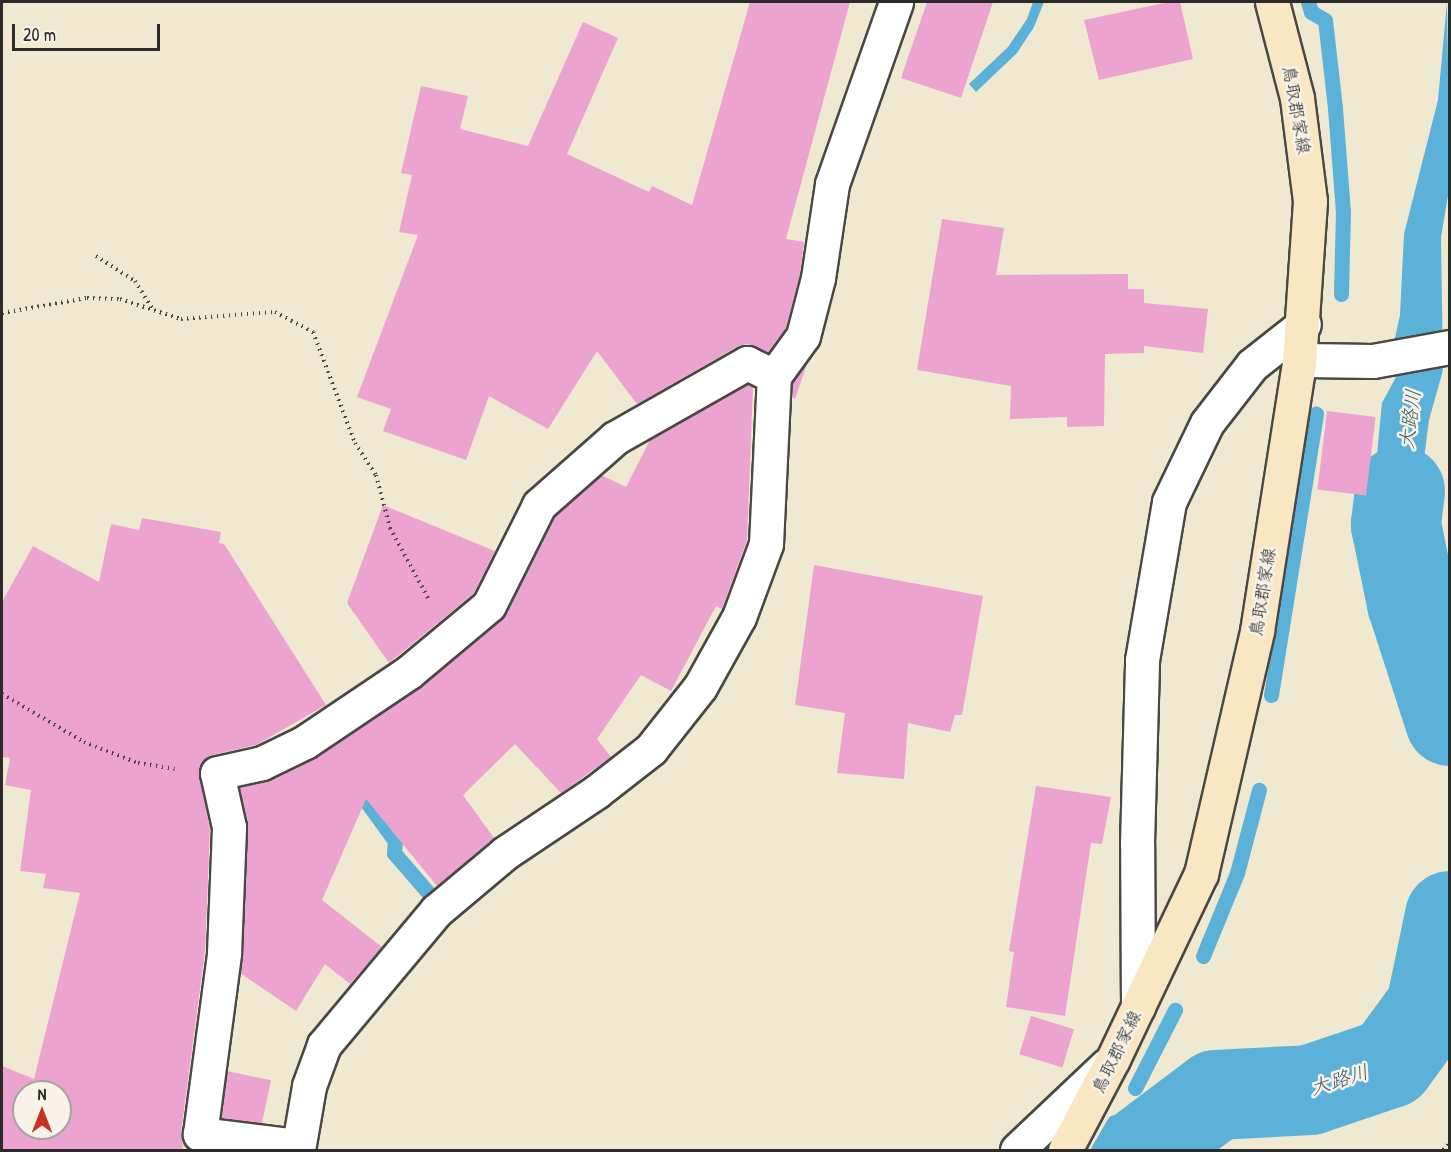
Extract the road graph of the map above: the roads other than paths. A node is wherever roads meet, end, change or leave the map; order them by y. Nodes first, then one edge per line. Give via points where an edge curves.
1 (896, 2) edge
2 (1272, 2) edge
3 (1304, 324) junction
4 (1449, 347) edge
5 (1299, 363) junction
6 (774, 376) junction
7 (1138, 1007) junction
8 (1113, 1059) junction
9 (298, 1148) edge
10 (1017, 1150) edge
11 (1065, 1150) edge

1 - 6 street via 832,184 818,278 803,336
2 - 3 main road, 鳥取郡家線 via 1297,98 1310,201
3 - 5 main road, 鳥取郡家線
3 - 7 street via 1252,365 1208,423 1169,502 1142,660
4 - 5 street via 1373,362
5 - 7 main road, 鳥取郡家線 via 1257,631 1201,874
6 - 9 street via 766,544 739,617 700,687 651,748 596,792 505,853 436,911 324,1046 309,1086
6 - 9 street via 747,363 615,438 539,505 489,605 456,634 409,672 305,742 262,763 217,773 229,827 224,953 200,1134
7 - 8 main road, 鳥取郡家線
8 - 10 street
8 - 11 main road, 鳥取郡家線

